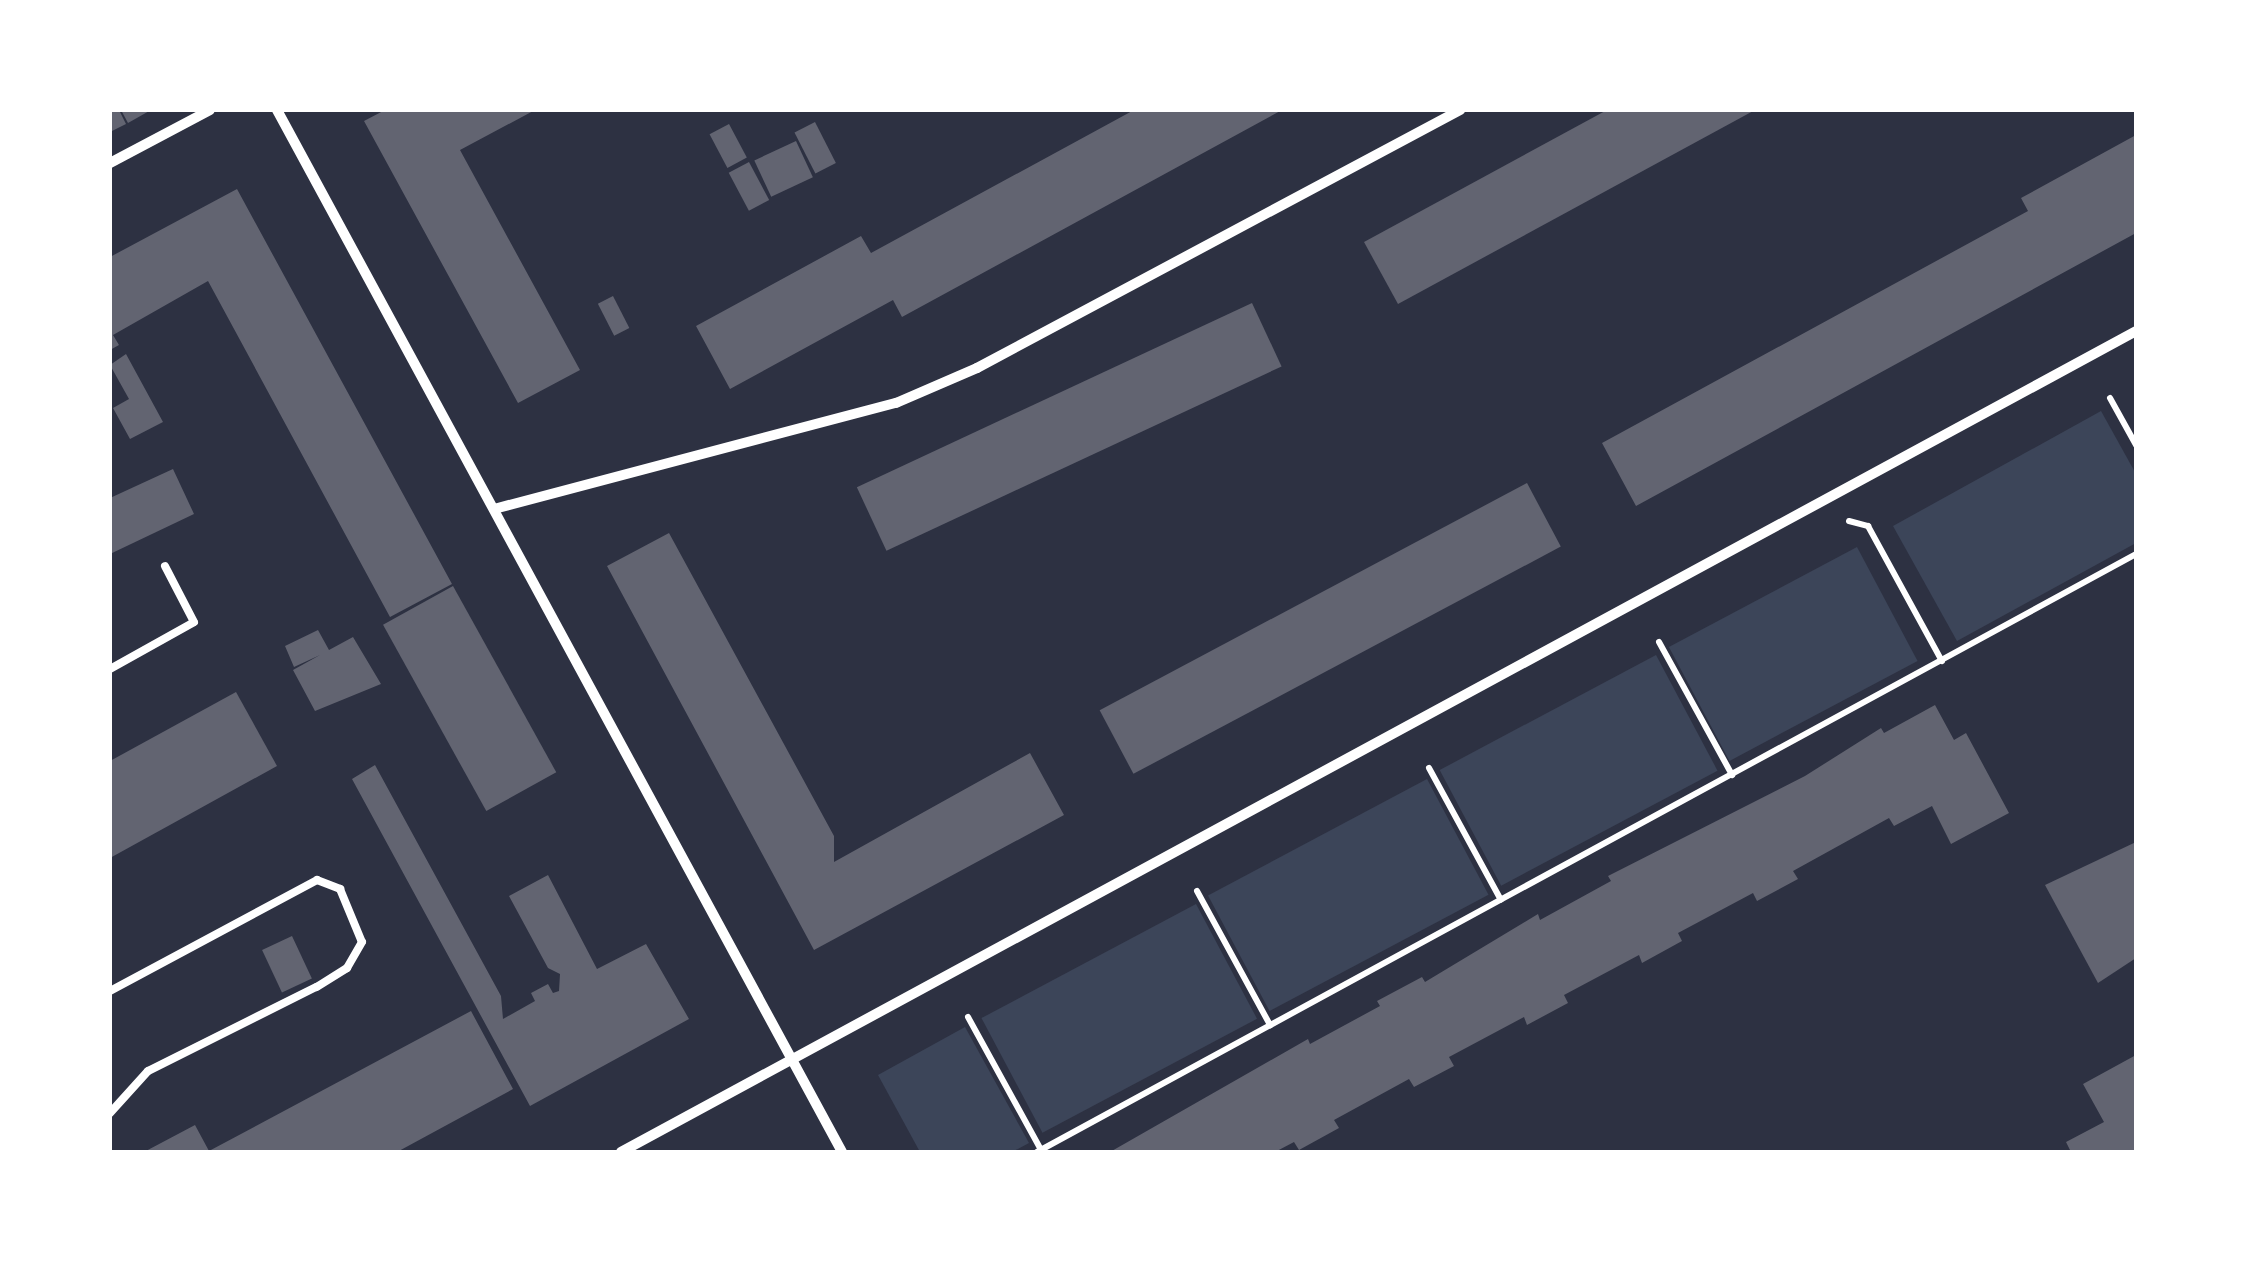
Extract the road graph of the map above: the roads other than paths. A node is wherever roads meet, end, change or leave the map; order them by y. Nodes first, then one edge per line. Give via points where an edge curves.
1 (210, 110) edge
2 (277, 110) edge
3 (1460, 110) edge
4 (110, 163) edge
5 (2136, 331) edge
6 (494, 509) junction
7 (165, 566) dead end
8 (110, 669) edge
9 (110, 991) edge
10 (792, 1060) junction
11 (110, 1113) edge
12 (621, 1152) edge
13 (842, 1152) edge

1 - 4 street
2 - 6 street
3 - 6 street via 977,368 896,402
5 - 10 street
6 - 10 street
7 - 8 lane via 194,622
9 - 11 lane via 317,880 340,888 362,942 347,968 316,987 148,1071
10 - 12 street
10 - 13 street

